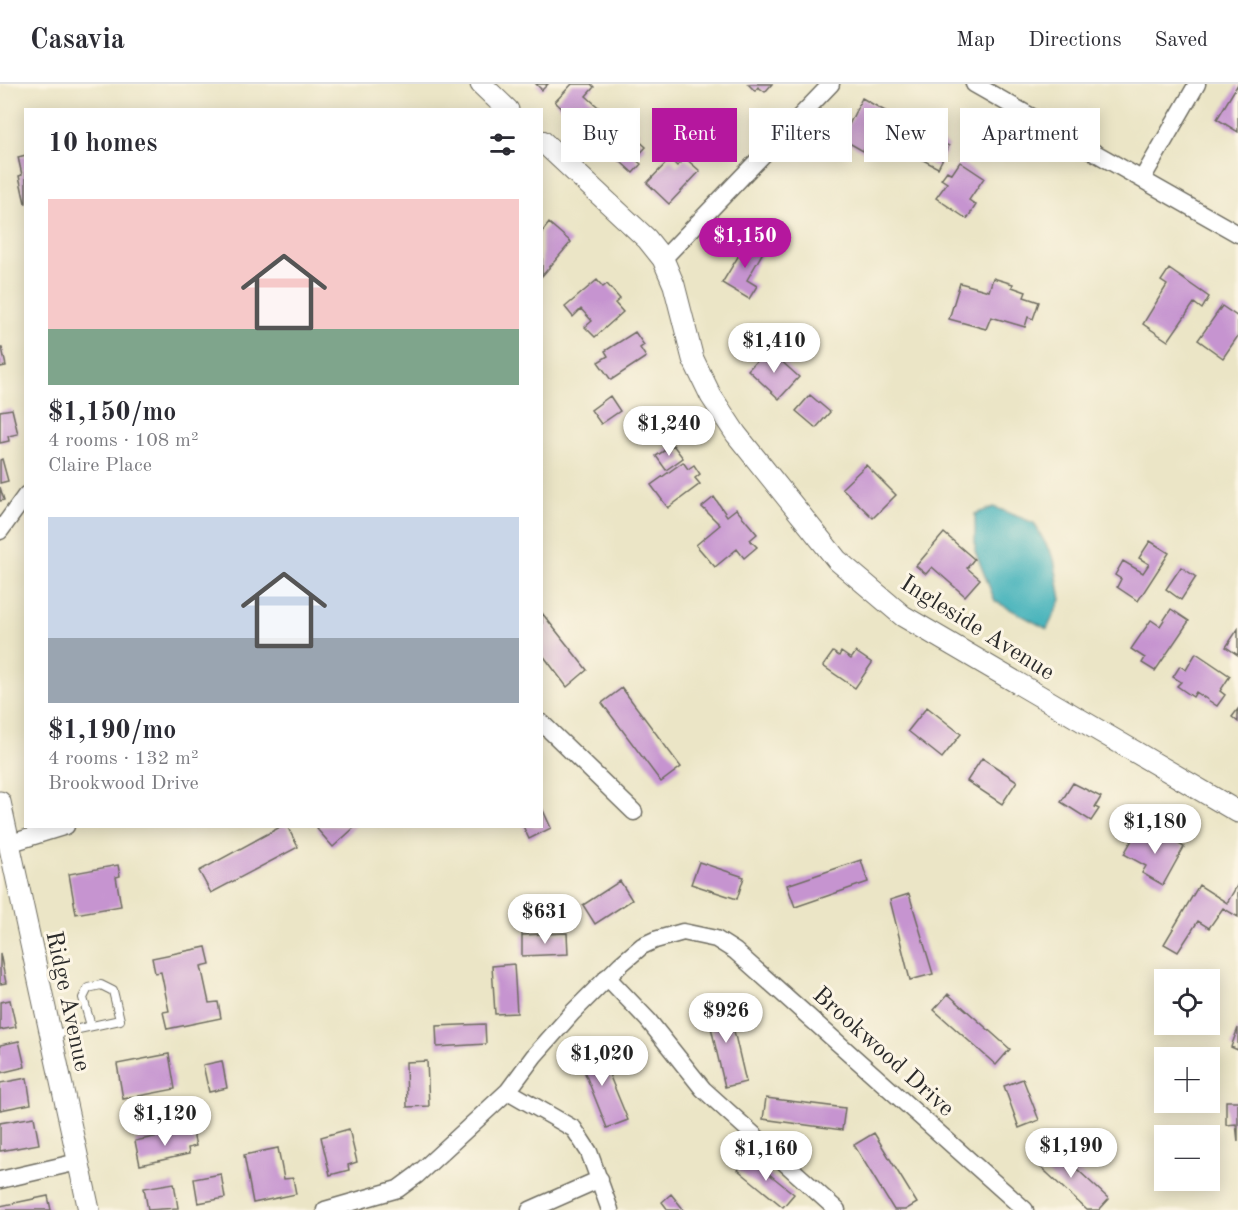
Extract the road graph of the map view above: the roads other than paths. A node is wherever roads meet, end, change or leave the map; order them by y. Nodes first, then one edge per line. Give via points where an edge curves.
1 (480, 84) edge
2 (831, 84) edge
3 (974, 84) edge
4 (1197, 84) edge
5 (506, 108) edge
6 (543, 142) edge
7 (1142, 179) junction
8 (1238, 234) edge
9 (663, 259) junction
10 (24, 498) edge
11 (0, 531) edge
12 (543, 724) edge
13 (0, 802) edge
14 (634, 812) dead end
15 (1238, 812) edge
16 (62, 828) edge
17 (7, 857) edge
18 (607, 977) junction
19 (91, 1026) junction
20 (50, 1035) junction
21 (508, 1091) junction
22 (78, 1162) junction
23 (600, 1179) junction
24 (0, 1180) edge
25 (89, 1210) edge
26 (325, 1210) edge
27 (530, 1210) edge
28 (610, 1210) edge
29 (837, 1210) edge
30 (1025, 1210) edge

1 - 5 street
2 - 9 street
3 - 7 street
4 - 7 street
6 - 9 street, Ingleside Avenue via 647,239
7 - 8 street
9 - 15 street, Ingleside Avenue via 674,285 693,359 711,396 772,481 837,560 903,616
10 - 11 street
12 - 14 street
13 - 17 street, Ridge Avenue
16 - 17 street
17 - 20 street, Ridge Avenue
18 - 21 street via 534,1056
18 - 29 street via 648,1020 702,1089
18 - 30 street, Brookwood Drive via 642,946 684,932 707,936 735,951
19 - 19 lane via 120,1020 113,991 101,986 88,988 83,998
19 - 20 lane
20 - 22 street, Ridge Avenue
21 - 23 street via 574,1129
21 - 26 street via 398,1189
22 - 24 street
22 - 25 street, Ridge Avenue
23 - 27 street
23 - 28 street

